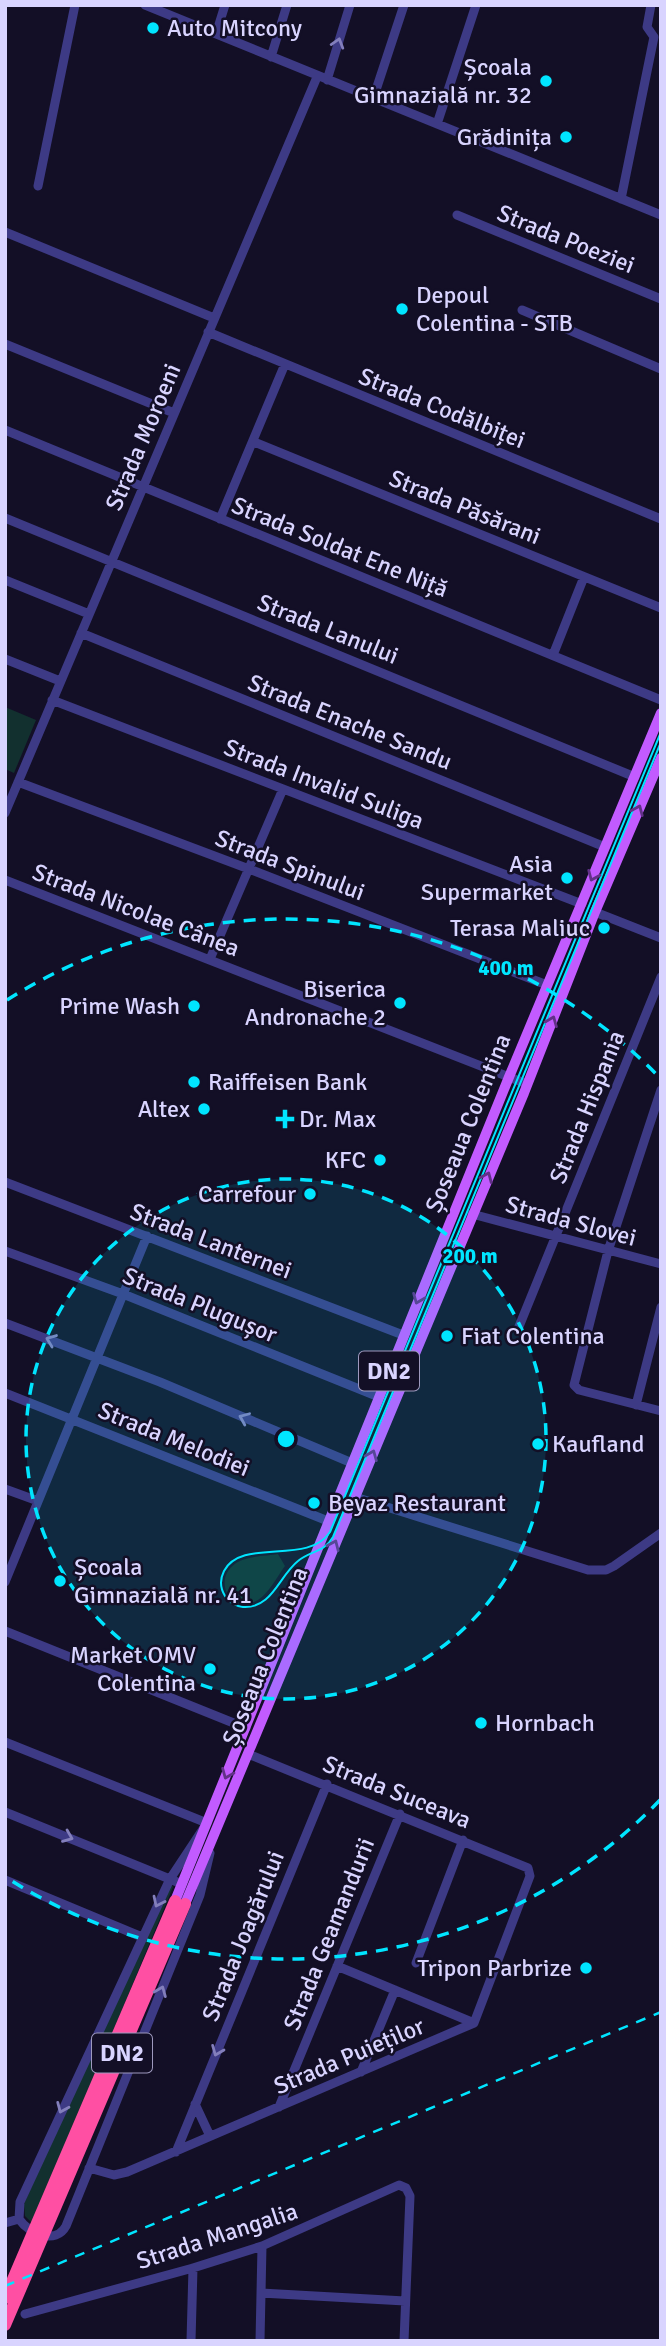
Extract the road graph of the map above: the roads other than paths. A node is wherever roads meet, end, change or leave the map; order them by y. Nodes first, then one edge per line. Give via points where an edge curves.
1 (75, 5) edge
2 (145, 5) edge
3 (225, 5) edge
4 (287, 5) edge
5 (350, 5) edge
6 (404, 5) edge
7 (476, 5) edge
8 (651, 5) edge
9 (216, 34) junction
10 (657, 37) edge
11 (271, 57) junction
12 (317, 77) junction
13 (327, 80) junction
14 (373, 99) junction
15 (438, 124) junction
16 (38, 186) dead end
17 (621, 199) junction
18 (457, 215) dead end
19 (661, 215) edge
20 (5, 232) edge
21 (661, 299) edge
22 (522, 310) dead end
23 (214, 318) junction
24 (208, 332) junction
25 (5, 344) edge
26 (285, 364) junction
27 (661, 369) edge
28 (174, 413) junction
29 (5, 430) edge
30 (254, 442) junction
31 (142, 487) junction
32 (5, 518) edge
33 (220, 519) junction
34 (661, 519) edge
35 (111, 561) junction
36 (584, 577) junction
37 (5, 580) edge
38 (661, 608) edge
39 (89, 614) junction
40 (81, 633) junction
41 (553, 655) junction
42 (5, 659) edge
43 (60, 681) junction
44 (52, 700) junction
45 (661, 700) edge
46 (661, 713) edge
47 (661, 758) edge
48 (635, 777) junction
49 (18, 782) junction
50 (283, 789) junction
51 (5, 813) edge
52 (605, 847) junction
53 (249, 869) junction
54 (5, 880) edge
55 (582, 904) junction
56 (595, 912) junction
57 (661, 939) edge
58 (210, 959) junction
59 (661, 977) edge
60 (547, 985) junction
61 (509, 1077) junction
62 (527, 1084) junction
63 (661, 1090) edge
64 (5, 1182) edge
65 (472, 1214) junction
66 (147, 1236) junction
67 (555, 1237) junction
68 (5, 1251) edge
69 (608, 1251) junction
70 (661, 1264) edge
71 (122, 1294) junction
72 (661, 1307) edge
73 (5, 1323) edge
74 (518, 1329) dead end
75 (403, 1335) junction
76 (97, 1358) junction
77 (5, 1393) edge
78 (379, 1397) junction
79 (636, 1405) junction
80 (661, 1411) edge
81 (72, 1419) junction
82 (352, 1463) junction
83 (5, 1489) edge
84 (355, 1497) junction
85 (38, 1501) junction
86 (328, 1521) junction
87 (661, 1533) edge
88 (9, 1560) edge
89 (5, 1582) edge
90 (5, 1631) edge
91 (246, 1728) junction
92 (5, 1742) edge
93 (248, 1754) junction
94 (327, 1784) junction
95 (5, 1812) edge
96 (400, 1814) junction
97 (207, 1823) junction
98 (215, 1835) junction
99 (463, 1840) junction
100 (170, 1879) junction
101 (5, 1880) edge
102 (182, 1884) junction
103 (180, 1903) junction
104 (142, 1937) junction
105 (416, 1963) dead end
106 (337, 1966) junction
107 (395, 1990) junction
108 (474, 2023) junction
109 (361, 2072) junction
110 (195, 2104) junction
111 (279, 2107) junction
112 (210, 2136) junction
113 (176, 2151) junction
114 (89, 2168) junction
115 (55, 2199) junction
116 (19, 2219) junction
117 (5, 2224) edge
118 (262, 2246) junction
119 (193, 2268) junction
120 (261, 2293) junction
121 (5, 2298) edge
122 (405, 2301) junction
123 (25, 2314) dead end
124 (5, 2325) edge
125 (191, 2341) edge
126 (260, 2341) edge
127 (404, 2341) edge

1 - 16 street
2 - 9 street
3 - 9 street
4 - 11 street
13 -> 5 street
6 - 14 street
7 - 15 street
8 - 10 street via 647,24
9 - 11 street
10 - 17 street
11 - 12 street
12 - 13 street
12 - 23 street, Strada Moroeni
13 - 14 street
14 - 15 street
15 - 17 street
17 - 19 street
18 - 21 street, Strada Poeziei
20 - 23 street
22 - 27 street
23 - 24 street, Strada Moroeni
24 - 26 street, Strada Codălbiței
24 - 28 street, Strada Moroeni
25 - 28 street
26 - 30 street
26 - 34 street, Strada Codălbiței
28 - 31 street, Strada Moroeni
29 - 31 street, Strada Soldat Ene Niță
30 - 33 street
30 - 36 street, Strada Păsărani
31 - 33 street, Strada Soldat Ene Niță
31 - 35 street, Strada Moroeni
32 - 35 street, Strada Lanului
33 - 41 street, Strada Soldat Ene Niță
35 - 39 street, Strada Moroeni
35 - 48 street, Strada Lanului
36 - 38 street, Strada Păsărani
36 - 41 street
37 - 39 street
39 - 40 street, Strada Moroeni
40 - 43 street, Strada Moroeni
40 - 52 street, Strada Enache Sandu
41 - 45 street, Strada Soldat Ene Niță
42 - 43 street
43 - 44 street, Strada Moroeni
44 - 49 street, Strada Moroeni
44 - 50 street, Strada Invalid Suliga
46 - 48 main road, Șoseaua Colentina / DN2
56 -> 47 main road, Șoseaua Colentina / DN2
48 - 52 main road, Șoseaua Colentina / DN2
49 - 51 street, Strada Moroeni
49 - 53 street, Strada Spinului
50 - 53 street
50 - 55 street, Strada Invalid Suliga
52 -> 55 main road, Șoseaua Colentina / DN2
53 - 58 street
53 - 60 street, Strada Spinului
54 - 58 street, Strada Nicolae Cânea
55 - 60 main road, Șoseaua Colentina / DN2
56 - 57 street
62 -> 56 main road, Șoseaua Colentina / DN2
58 - 61 street, Strada Nicolae Cânea
59 - 67 street, Strada Hispania
60 - 61 main road, Șoseaua Colentina / DN2
61 - 62 street, Strada Nicolae Cânea
61 -> 75 main road, Șoseaua Colentina / DN2
65 -> 62 main road, Șoseaua Colentina / DN2
63 - 69 street
64 - 66 street, Strada Lanternei
65 - 67 street, Strada Slovei
84 -> 65 main road, Șoseaua Colentina / DN2
66 - 71 street
66 - 75 street, Strada Lanternei
67 - 69 street, Strada Slovei
67 - 74 street, Strada Hispania
68 - 71 street, Strada Plugușor
69 - 70 street, Strada Slovei
69 - 79 street via 574,1385
71 - 76 street
71 - 78 street, Strada Plugușor
72 - 79 street
76 -> 73 street
75 - 78 main road, Șoseaua Colentina / DN2
76 - 81 street
82 -> 76 street
77 - 81 street, Strada Melodiei
78 - 82 main road, Șoseaua Colentina / DN2
79 - 80 street
81 - 85 street
81 - 86 street, Strada Melodiei
82 - 86 main road, Șoseaua Colentina / DN2
83 - 85 street
84 - 87 street via 588,1570 614,1566
93 -> 84 main road, Șoseaua Colentina / DN2
85 - 88 street
86 - 91 main road, Șoseaua Colentina / DN2
88 - 89 street
90 - 91 street
91 -> 97 main road, Șoseaua Colentina / DN2
92 - 97 street
93 - 94 street, Strada Suceava
93 - 98 main road, Șoseaua Colentina / DN2
94 - 96 street, Strada Suceava
94 -> 110 street, Strada Joagărului
95 -> 100 street
96 - 99 street, Strada Suceava
96 - 106 street, Strada Geamandurii
97 - 100 street, Șoseaua Colentina
97 - 102 main road, Șoseaua Colentina / DN2
98 - 103 main road, Șoseaua Colentina / DN2
114 -> 98 street, Șoseaua Colentina via 200,1895
99 - 105 street
99 - 108 street, Strada Suceava via 530,1871
100 - 102 street
100 -> 104 street, Șoseaua Colentina
101 - 104 street
102 - 103 main road, Șoseaua Colentina / DN2
103 - 115 highway, DN2
104 -> 116 street, Șoseaua Colentina via 20,2202
106 - 107 street
106 - 111 street, Strada Geamandurii
107 - 108 street
107 - 109 street
108 - 109 street, Strada Puieților
109 - 111 street, Strada Puieților
110 - 112 street
110 - 113 street, Strada Joagărului
111 - 112 street, Strada Puieților
112 - 113 street, Strada Puieților
113 - 114 street, Strada Puieților via 121,2174
114 - 116 street, Șoseaua Colentina via 60,2235 50,2238
115 - 121 highway, DN2
115 - 124 highway, DN2
116 - 117 street
118 - 119 street, Strada Mangalia
118 - 120 street
118 - 122 street, Strada Mangalia via 395,2186 406,2188 410,2196
119 - 123 street, Strada Mangalia
119 - 125 street
120 - 122 street
120 - 126 street
122 - 127 street

